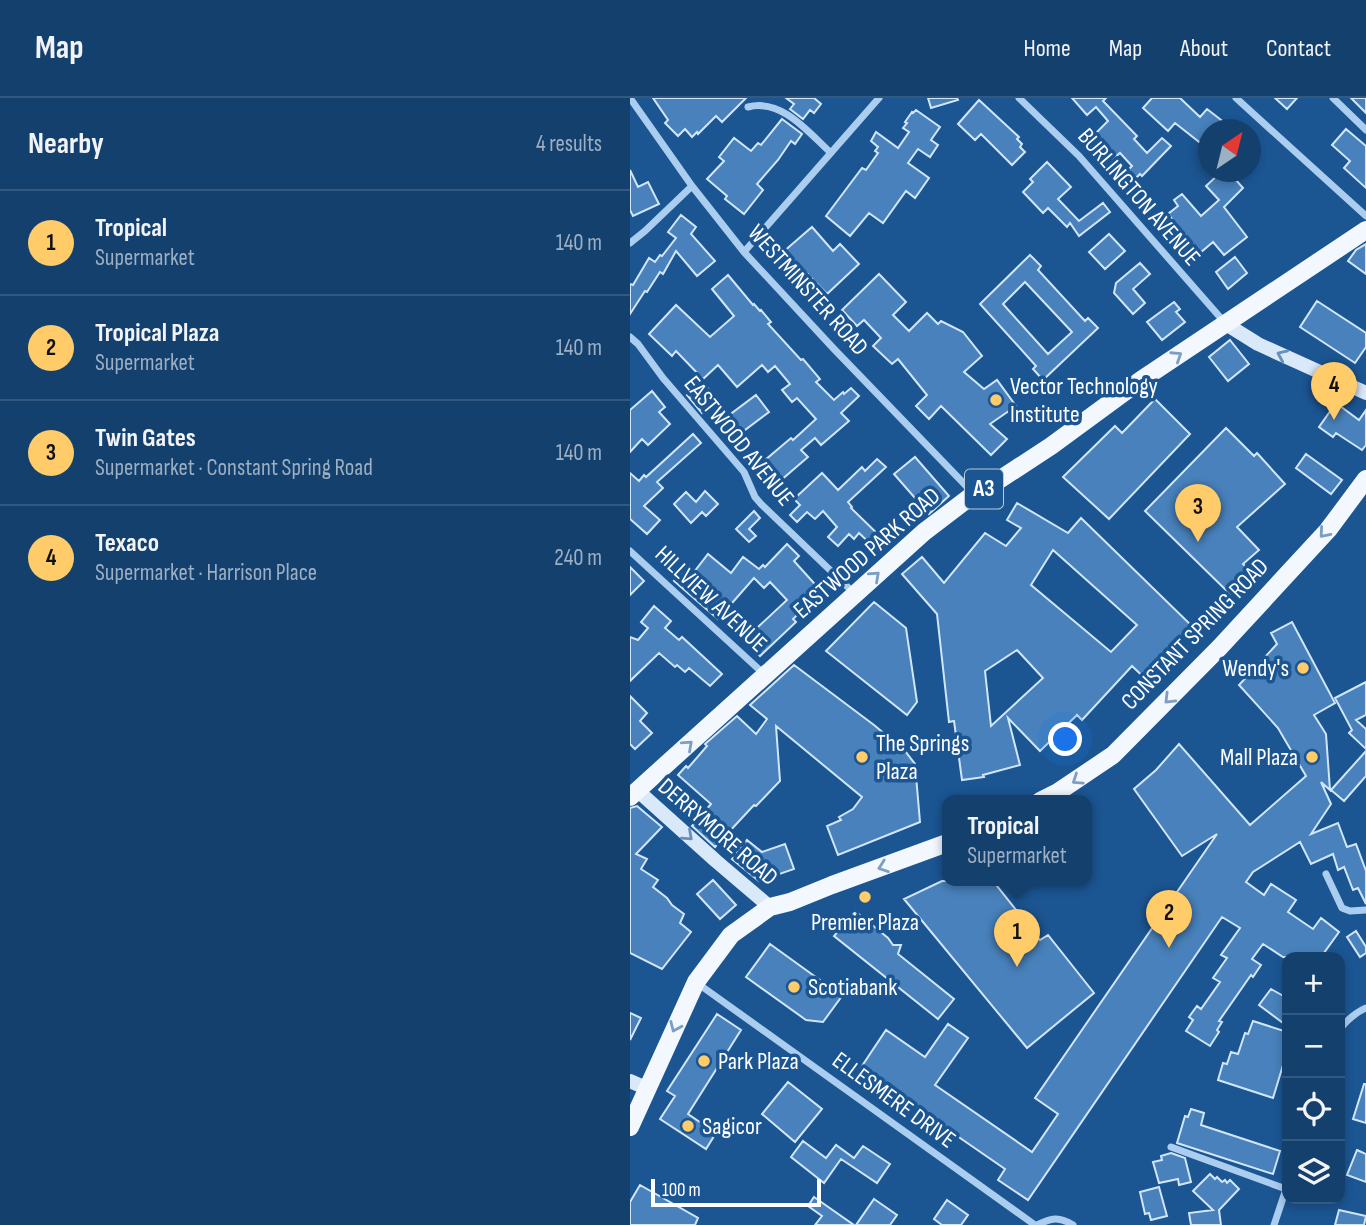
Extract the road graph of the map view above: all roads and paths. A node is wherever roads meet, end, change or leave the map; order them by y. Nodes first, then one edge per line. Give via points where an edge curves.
1 (630, 98) edge
2 (879, 98) edge
3 (1019, 98) edge
4 (1236, 98) edge
5 (1333, 98) edge
6 (748, 107) dead end
7 (1366, 131) edge
8 (831, 152) junction
9 (692, 186) junction
10 (1366, 216) edge
11 (1366, 230) edge
12 (630, 243) edge
13 (744, 252) junction
14 (1226, 324) junction
15 (630, 337) edge
16 (1366, 393) edge
17 (1366, 479) edge
18 (974, 495) junction
19 (630, 551) edge
20 (855, 594) junction
21 (765, 676) junction
22 (632, 791) edge
23 (1052, 795) edge
24 (942, 845) edge
25 (1326, 874) dead end
26 (770, 907) junction
27 (1366, 910) edge
28 (695, 982) junction
29 (1366, 1008) edge
30 (1345, 1023) edge
31 (630, 1080) edge
32 (648, 1089) junction
33 (630, 1127) edge
34 (1171, 1147) dead end
35 (1282, 1185) edge
36 (1282, 1202) edge
37 (1036, 1225) edge
38 (1073, 1225) edge
39 (1274, 1225) edge

1 - 9 street, WESTMINSTER ROAD
2 - 8 street
3 - 14 street, BURLINGTON AVENUE via 1079,156
4 - 10 street
5 - 7 street
6 - 8 street via 769,106 783,112
8 - 13 street
9 - 12 street
9 - 13 street, WESTMINSTER ROAD
11 - 14 main road, EASTWOOD PARK ROAD / A3
13 - 18 street, WESTMINSTER ROAD
16 -> 14 street via 1258,344
18 -> 14 main road, EASTWOOD PARK ROAD / A3
15 - 20 street, EASTWOOD AVENUE via 744,472 761,504
17 -> 23 main road, CONSTANT SPRING ROAD via 1319,540 1113,755
20 -> 18 main road, EASTWOOD PARK ROAD / A3
19 - 21 street, HILLVIEW AVENUE
20 - 21 main road, EASTWOOD PARK ROAD / A3
22 -> 21 main road, EASTWOOD PARK ROAD / A3
22 -> 26 street, DERRYMORE ROAD
24 -> 26 main road
25 - 27 street via 1342,908
26 - 28 main road via 731,935
28 -> 32 main road
28 - 37 street, ELLESMERE DRIVE
29 - 30 street
31 - 32 street
32 - 33 main road
34 - 35 street
36 - 39 street
37 - 38 street, ELLESMERE DRIVE via 1050,1218

